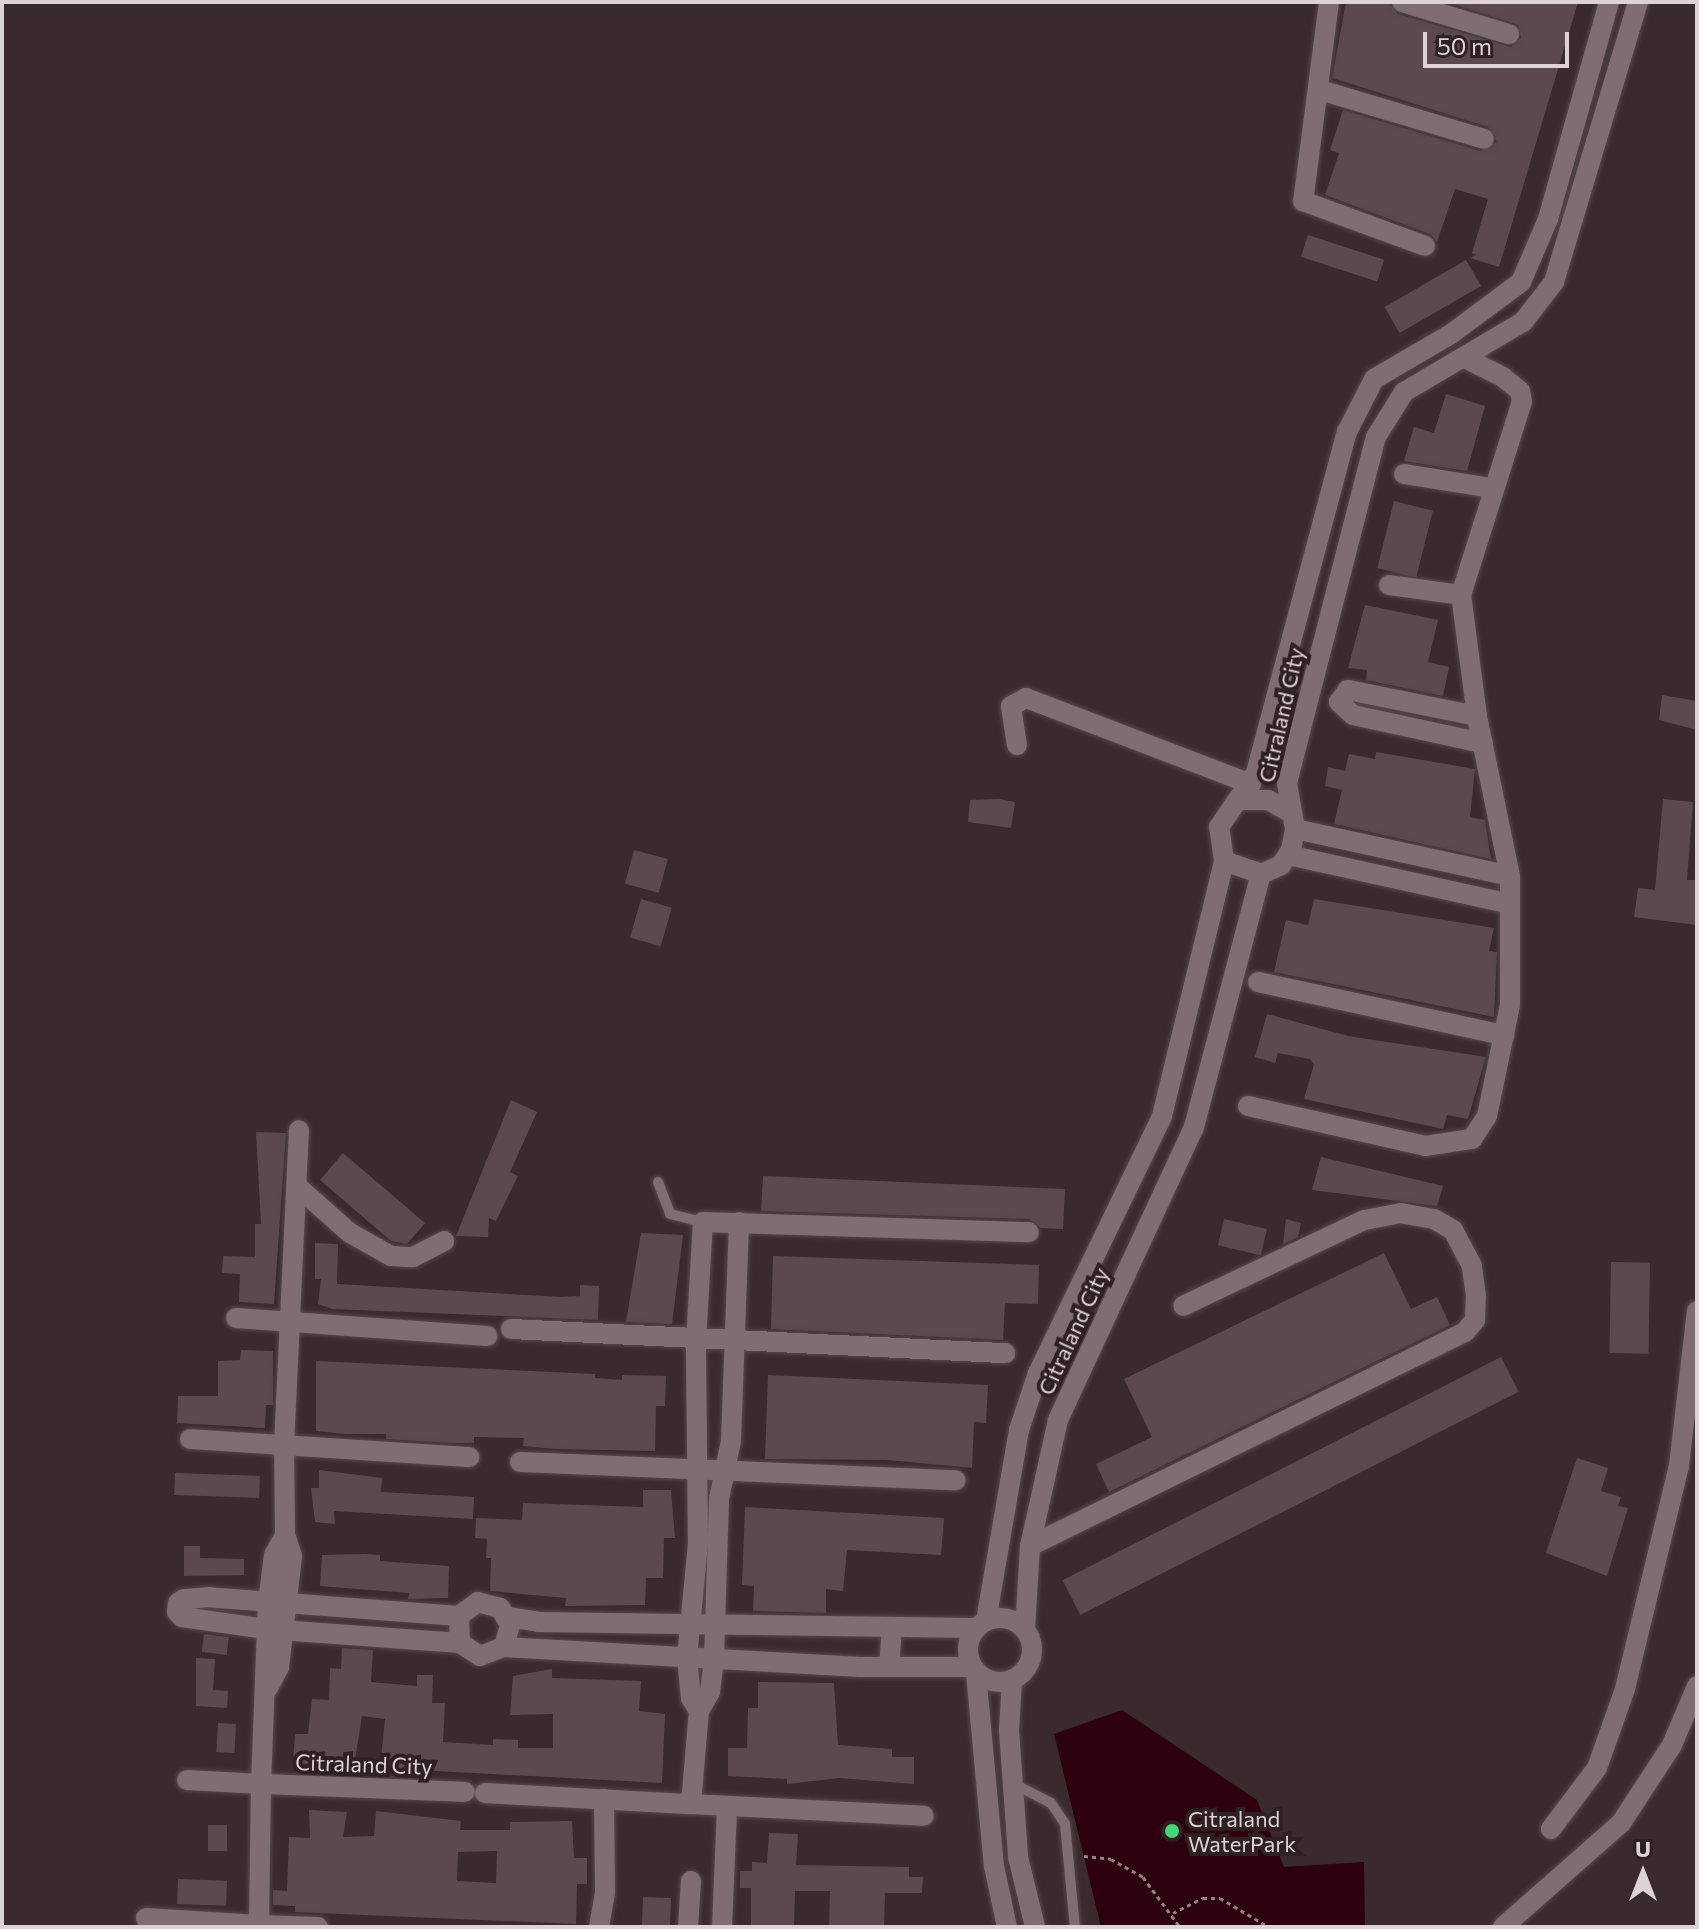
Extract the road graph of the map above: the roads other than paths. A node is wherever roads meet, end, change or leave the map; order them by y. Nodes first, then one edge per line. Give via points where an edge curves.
1 (1329, 2) edge
2 (1402, 2) edge
3 (1609, 2) edge
4 (1638, 2) edge
5 (1509, 34) dead end
6 (1320, 90) junction
7 (1484, 139) dead end
8 (1548, 219) junction
9 (1572, 227) junction
10 (1425, 246) dead end
11 (1465, 358) junction
12 (1404, 474) dead end
13 (1491, 488) junction
14 (1389, 585) dead end
15 (1461, 595) junction
16 (1477, 716) junction
17 (1483, 743) junction
18 (1017, 745) dead end
19 (1245, 792) junction
20 (1291, 820) junction
21 (1288, 855) junction
22 (1224, 861) junction
23 (1261, 874) junction
24 (1510, 876) junction
25 (1510, 904) junction
26 (1258, 982) dead end
27 (1504, 1035) junction
28 (1248, 1106) dead end
29 (299, 1130) dead end
30 (658, 1182) dead end
31 (298, 1187) junction
32 (703, 1222) junction
33 (739, 1222) junction
34 (1029, 1232) dead end
35 (444, 1241) dead end
36 (1183, 1306) dead end
37 (1697, 1311) edge
38 (236, 1318) dead end
39 (290, 1322) junction
40 (511, 1329) dead end
41 (487, 1336) dead end
42 (737, 1341) junction
43 (696, 1342) junction
44 (1005, 1353) dead end
45 (1690, 1436) edge
46 (190, 1439) dead end
47 (284, 1446) junction
48 (469, 1457) dead end
49 (520, 1462) dead end
50 (1688, 1467) edge
51 (699, 1468) junction
52 (724, 1469) junction
53 (956, 1480) dead end
54 (1006, 1495) junction
55 (1039, 1501) junction
56 (1030, 1546) junction
57 (276, 1603) junction
58 (459, 1616) junction
59 (508, 1617) junction
60 (687, 1624) junction
61 (980, 1624) junction
62 (715, 1625) junction
63 (892, 1627) junction
64 (274, 1629) junction
65 (1025, 1630) junction
66 (460, 1643) junction
67 (504, 1647) junction
68 (687, 1658) junction
69 (714, 1658) junction
70 (889, 1667) junction
71 (974, 1670) junction
72 (1012, 1681) junction
73 (1697, 1686) edge
74 (699, 1711) junction
75 (187, 1780) dead end
76 (261, 1784) junction
77 (1014, 1784) junction
78 (604, 1799) junction
79 (691, 1804) junction
80 (727, 1806) junction
81 (924, 1816) dead end
82 (1551, 1829) dead end
83 (691, 1881) dead end
84 (146, 1918) dead end
85 (259, 1925) edge
86 (318, 1927) edge
87 (599, 1927) edge
88 (688, 1927) edge
89 (722, 1927) edge
90 (1007, 1927) edge
91 (1035, 1927) edge
92 (1075, 1927) edge
93 (1503, 1927) edge

1 - 6 street
2 - 5 street
3 - 8 street, Citraland City
4 - 9 street, Citraland City
6 - 7 street
6 - 10 street via 1303,201
8 - 9 street
8 - 19 street, Citraland City via 1521,282 1509,295 1390,367 1365,390 1347,432
9 - 11 street, Citraland City via 1554,282 1540,305
11 - 13 street via 1520,391 1517,428
11 - 20 street, Citraland City via 1404,392 1376,437 1287,783
12 - 13 street
13 - 15 street
14 - 15 street
15 - 16 street
16 - 17 street
16 - 17 street via 1348,690 1339,702 1353,715
17 - 24 street
18 - 19 street via 1011,706 1026,698
19 - 20 street via 1268,800
19 - 22 street, Citraland City via 1219,827
20 - 21 street, Citraland City
20 - 24 street
21 - 23 street via 1273,871
21 - 25 street
22 - 23 street
22 - 54 street, Citraland City via 1162,1116 1038,1373
23 - 55 street, Citraland City via 1194,1127 1058,1420
24 - 25 street
25 - 27 street via 1511,982
26 - 27 street
27 - 28 street via 1487,1116 1472,1139 1453,1145 1425,1146
29 - 31 street
30 - 32 lane via 670,1214
31 - 35 street via 350,1233 391,1256 413,1257
31 - 39 street
32 - 33 street
32 - 43 street
33 - 34 street
33 - 42 street
36 - 56 street via 1364,1220 1401,1213 1434,1219 1453,1230 1472,1266 1476,1296 1475,1320 1465,1332
37 - 45 street
38 - 39 street
39 - 41 street
39 - 47 street
40 - 43 street
42 - 43 street
42 - 44 street
42 - 52 street via 731,1441
43 - 51 street
45 - 50 street
46 - 47 street
47 - 48 street
47 - 57 street, Citraland City via 285,1535 274,1555
49 - 51 street
50 - 82 street via 1610,1739 1597,1768
51 - 52 street
51 - 60 street via 698,1544
52 - 53 street
52 - 62 street
54 - 55 street
54 - 61 street, Citraland City
55 - 56 street, Citraland City
56 - 65 street, Citraland City
57 - 58 street
57 - 64 street, Citraland City
57 - 64 street via 209,1597 178,1603 182,1617
58 - 59 street via 467,1607 490,1602
58 - 66 street
59 - 60 street
59 - 67 street via 511,1633
60 - 62 street
60 - 68 street
61 - 63 street
61 - 65 street via 1007,1619
61 - 71 street, Citraland City via 967,1647
62 - 63 street
62 - 69 street
63 - 70 street
64 - 66 street
64 - 76 street, Citraland City via 262,1662 268,1688
65 - 72 street, Citraland City via 1032,1646 1030,1663
66 - 67 street via 480,1656
67 - 68 street
68 - 69 street
68 - 74 street via 691,1698
69 - 70 street
69 - 74 street via 710,1692
70 - 71 street
71 - 72 street via 996,1683
71 - 90 street, Citraland City via 994,1866
72 - 77 street
73 - 93 street via 1672,1745 1621,1823
74 - 79 street
75 - 76 street
76 - 78 street, Citraland City
76 - 85 street, Citraland City
77 - 91 street via 1020,1868
77 - 92 lane via 1051,1803 1065,1824
78 - 79 street, Citraland City
78 - 87 street via 605,1892
79 - 80 street, Citraland City
80 - 81 street, Citraland City
80 - 89 street
83 - 88 street
84 - 85 street
85 - 86 street

